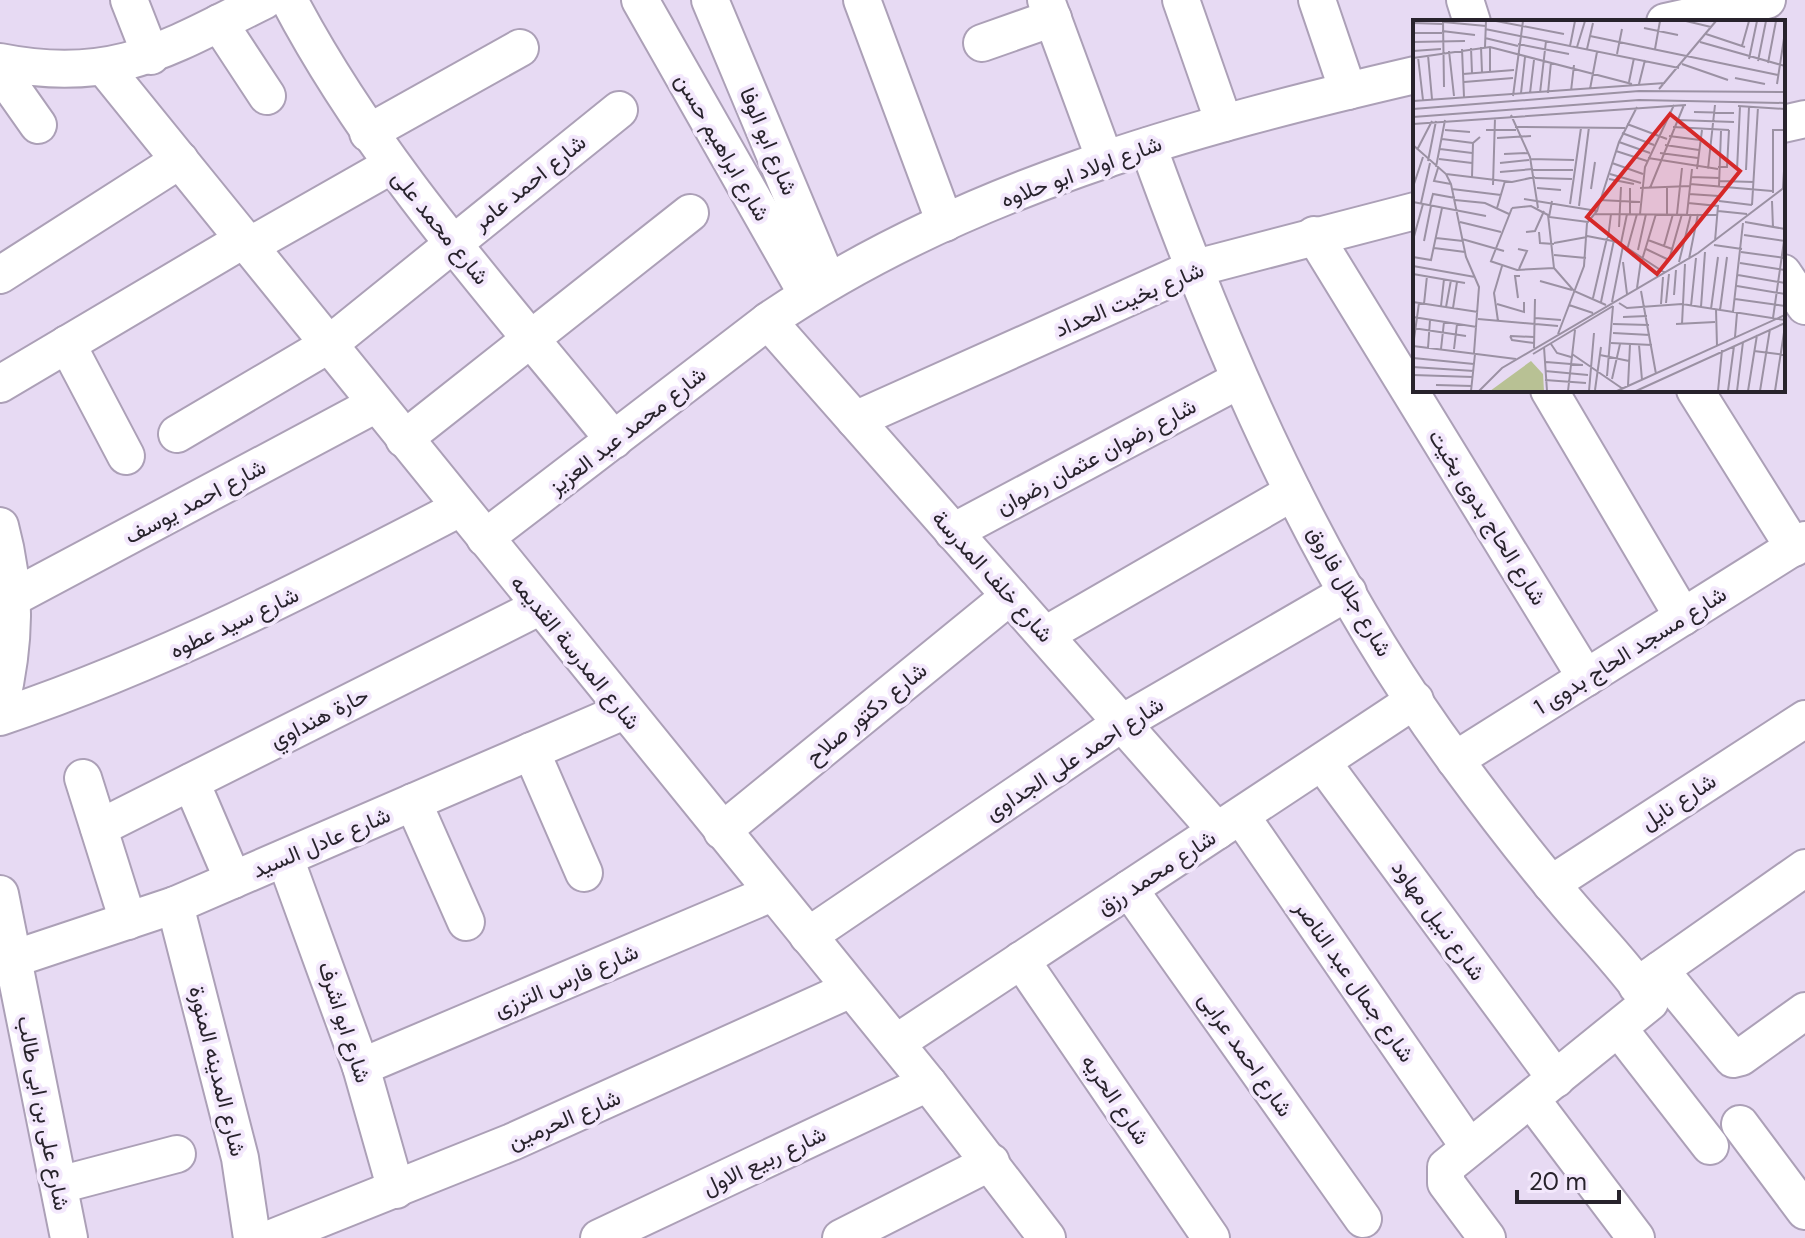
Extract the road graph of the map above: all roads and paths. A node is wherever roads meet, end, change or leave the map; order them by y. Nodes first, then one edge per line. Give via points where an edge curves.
1 (129, 0) edge
2 (289, 0) edge
3 (640, 0) edge
4 (710, 0) edge
5 (862, 0) edge
6 (1181, 0) edge
7 (1317, 0) edge
8 (1465, 0) edge
9 (1767, 0) edge
10 (242, 8) edge
11 (1050, 9) edge
12 (1471, 20) edge
13 (1674, 20) edge
14 (982, 43) dead end
15 (520, 48) dead end
16 (151, 56) junction
17 (0, 62) edge
18 (104, 67) junction
19 (0, 71) edge
20 (1413, 75) edge
21 (1348, 91) junction
22 (267, 96) dead end
23 (619, 110) dead end
24 (1805, 119) edge
25 (1224, 123) junction
26 (1785, 124) edge
27 (38, 125) dead end
28 (368, 133) junction
29 (1148, 146) junction
30 (180, 160) junction
31 (1105, 160) junction
32 (390, 166) junction
33 (1413, 211) edge
34 (690, 213) dead end
35 (945, 223) junction
36 (1314, 235) junction
37 (454, 242) junction
38 (246, 243) junction
39 (1192, 269) junction
40 (0, 275) edge
41 (1785, 276) edge
42 (818, 288) junction
43 (1805, 306) edge
44 (768, 321) junction
45 (531, 338) junction
46 (67, 344) junction
47 (328, 345) junction
48 (1239, 380) junction
49 (0, 384) edge
50 (1550, 392) edge
51 (1696, 392) edge
52 (376, 404) junction
53 (855, 420) junction
54 (177, 434) dead end
55 (404, 439) junction
56 (614, 440) junction
57 (126, 456) dead end
58 (1293, 492) junction
59 (460, 508) junction
60 (0, 526) edge
61 (953, 532) junction
62 (485, 538) junction
63 (1799, 544) edge
64 (1348, 592) junction
65 (1010, 596) junction
66 (14, 597) junction
67 (539, 607) junction
68 (1683, 617) junction
69 (1045, 635) junction
70 (7, 641) edge
71 (1586, 678) junction
72 (1415, 700) junction
73 (0, 707) edge
74 (624, 711) junction
75 (0, 717) edge
76 (1805, 719) edge
77 (1122, 723) junction
78 (531, 751) junction
79 (1455, 760) junction
80 (1322, 762) junction
81 (83, 778) dead end
82 (191, 782) junction
83 (413, 802) junction
84 (1229, 823) junction
85 (99, 828) junction
86 (722, 831) junction
87 (285, 858) junction
88 (1805, 868) edge
89 (584, 873) dead end
90 (233, 880) junction
91 (1551, 884) junction
92 (1129, 889) junction
93 (772, 893) junction
94 (0, 894) edge
95 (175, 905) junction
96 (128, 921) junction
97 (466, 922) dead end
98 (808, 936) junction
99 (7, 949) edge
100 (1021, 960) junction
101 (1648, 978) junction
102 (851, 989) junction
103 (1805, 1011) edge
104 (1619, 1029) junction
105 (896, 1043) junction
106 (361, 1067) junction
107 (928, 1083) junction
108 (1543, 1089) junction
109 (1740, 1124) dead end
110 (1710, 1146) dead end
111 (1469, 1147) junction
112 (177, 1154) dead end
113 (991, 1162) junction
114 (59, 1185) junction
115 (396, 1190) junction
116 (1800, 1192) edge
117 (1363, 1219) dead end
118 (890, 1228) edge
119 (69, 1238) edge
120 (252, 1238) edge
121 (272, 1238) edge
122 (599, 1238) edge
123 (841, 1238) edge
124 (1047, 1238) edge
125 (1211, 1238) edge
126 (1487, 1238) edge
127 (1636, 1238) edge

1 - 16 street
2 - 28 street, شارع محمد على
3 - 42 street, شارع ابراهيم حسن
4 - 42 street, شارع ابو الوفا
5 - 35 street
6 - 25 street
7 - 21 street
8 - 12 street
9 - 13 street
10 - 16 street
10 - 22 street
11 - 14 street
11 - 31 street
15 - 28 street
16 - 18 street
17 - 18 street via 48,69
18 - 30 street, شارع المدرسة القديمه
19 - 27 street
20 - 21 street, شارع اولاد ابو حلاوه
21 - 25 street, شارع اولاد ابو حلاوه
23 - 37 street, شارع احمد عامر
24 - 26 street
25 - 29 street, شارع اولاد ابو حلاوه
28 - 32 street, شارع محمد على
29 - 31 street, شارع اولاد ابو حلاوه
29 - 39 street, شارع جلال فاروق
30 - 38 street, شارع المدرسة القديمه
30 - 40 street
31 - 35 street, شارع اولاد ابو حلاوه
32 - 37 street, شارع محمد على
32 - 38 street
33 - 36 street, شارع بخيت الحداد
34 - 45 street
35 - 42 street, شارع اولاد ابو حلاوه
36 - 39 street, شارع بخيت الحداد
36 - 71 street, شارع الحاج بدوى بخيت
37 - 45 street, شارع محمد على
37 - 47 street, شارع احمد عامر
38 - 46 street
38 - 47 street, شارع المدرسة القديمه
39 - 48 street, شارع جلال فاروق
39 - 53 street, شارع بخيت الحداد
41 - 43 street
42 - 44 street, شارع اولاد ابو حلاوه
44 - 53 street, شارع خلف المدرسة
44 - 56 street, شارع محمد عبد العزيز
45 - 55 street
45 - 56 street, شارع محمد على
46 - 49 street
46 - 57 street
47 - 52 street, شارع المدرسة القديمه
47 - 54 street, شارع احمد عامر
48 - 58 street, شارع جلال فاروق
48 - 61 street, شارع رضوان عثمان رضوان
50 - 68 street
51 - 63 street
52 - 55 street, شارع المدرسة القديمه
52 - 66 street, شارع احمد يوسف
53 - 61 street, شارع خلف المدرسة
55 - 59 street, شارع المدرسة القديمه
56 - 62 street, شارع محمد عبد العزيز
58 - 64 street, شارع جلال فاروق
58 - 69 street
59 - 62 street, شارع المدرسة القديمه
59 - 75 street, شارع سيد عطوه via 222,629 77,691
60 - 66 street
61 - 65 street, شارع خلف المدرسة
62 - 67 street, شارع المدرسة القديمه
63 - 68 street, شارع مسجد الحاج بدوى 1
64 - 72 street, شارع جلال فاروق
64 - 77 street, شارع احمد على الجداوى
65 - 69 street, شارع خلف المدرسة
65 - 86 street, شارع دكتور صلاح
66 - 70 street
67 - 74 street, شارع المدرسة القديمه
67 - 82 street, حارة هنداوي
68 - 71 street, شارع مسجد الحاج بدوى 1
69 - 77 street, شارع خلف المدرسة
70 - 73 street
71 - 79 street, شارع مسجد الحاج بدوى 1
72 - 79 street, شارع جلال فاروق
72 - 80 street, شارع محمد رزق
74 - 78 street, شارع عادل السيد
74 - 86 street, شارع المدرسة القديمه
76 - 91 street, شارع نايل
77 - 84 street, شارع خلف المدرسة
77 - 98 street, شارع احمد على الجداوى
78 - 83 street, شارع عادل السيد
78 - 89 street
79 - 91 street, شارع جلال فاروق
80 - 84 street, شارع محمد رزق
80 - 108 street, شارع نبيل مهاود
81 - 85 street
82 - 85 street, حارة هنداوي
82 - 90 street
83 - 87 street, شارع عادل السيد
83 - 97 street
84 - 92 street, شارع محمد رزق
84 - 111 street, شارع جمال عبد الناصر
85 - 96 street
86 - 93 street, شارع المدرسة القديمه
87 - 90 street, شارع عادل السيد
87 - 106 street, شارع ابو اشرف
88 - 101 street
90 - 95 street, شارع عادل السيد
91 - 101 street, شارع جلال فاروق
92 - 100 street, شارع محمد رزق
92 - 117 street, شارع احمد عرابى
93 - 98 street, شارع المدرسة القديمه
93 - 106 street, شارع فارس الترزى
94 - 99 street, شارع على بن ابى طالب
95 - 96 street, شارع عادل السيد
95 - 120 street, شارع المدينه المنورة via 240,1158
96 - 99 street, شارع عادل السيد
98 - 102 street, شارع المدرسة القديمه
99 - 114 street, شارع على بن ابى طالب
100 - 105 street, شارع محمد رزق
100 - 125 street, شارع الحريه
101 - 103 street, شارع جلال فاروق via 1730,1058 1741,1057
101 - 104 street via 1650,1004
102 - 105 street, شارع المدرسة القديمه
102 - 115 street, شارع الحرمين via 626,1093
104 - 108 street
104 - 110 street
105 - 107 street, شارع المدرسة القديمه
106 - 115 street, شارع ابو اشرف
107 - 113 street, شارع المدرسة القديمه
107 - 122 street, شارع ربيع الاول
108 - 111 street
108 - 127 street, شارع نبيل مهاود
109 - 116 street
111 - 126 street via 1446,1167 1444,1178
112 - 114 street
113 - 118 street
113 - 124 street, شارع المدرسة القديمه
114 - 119 street, شارع على بن ابى طالب
115 - 121 street, شارع الحرمين
118 - 123 street

